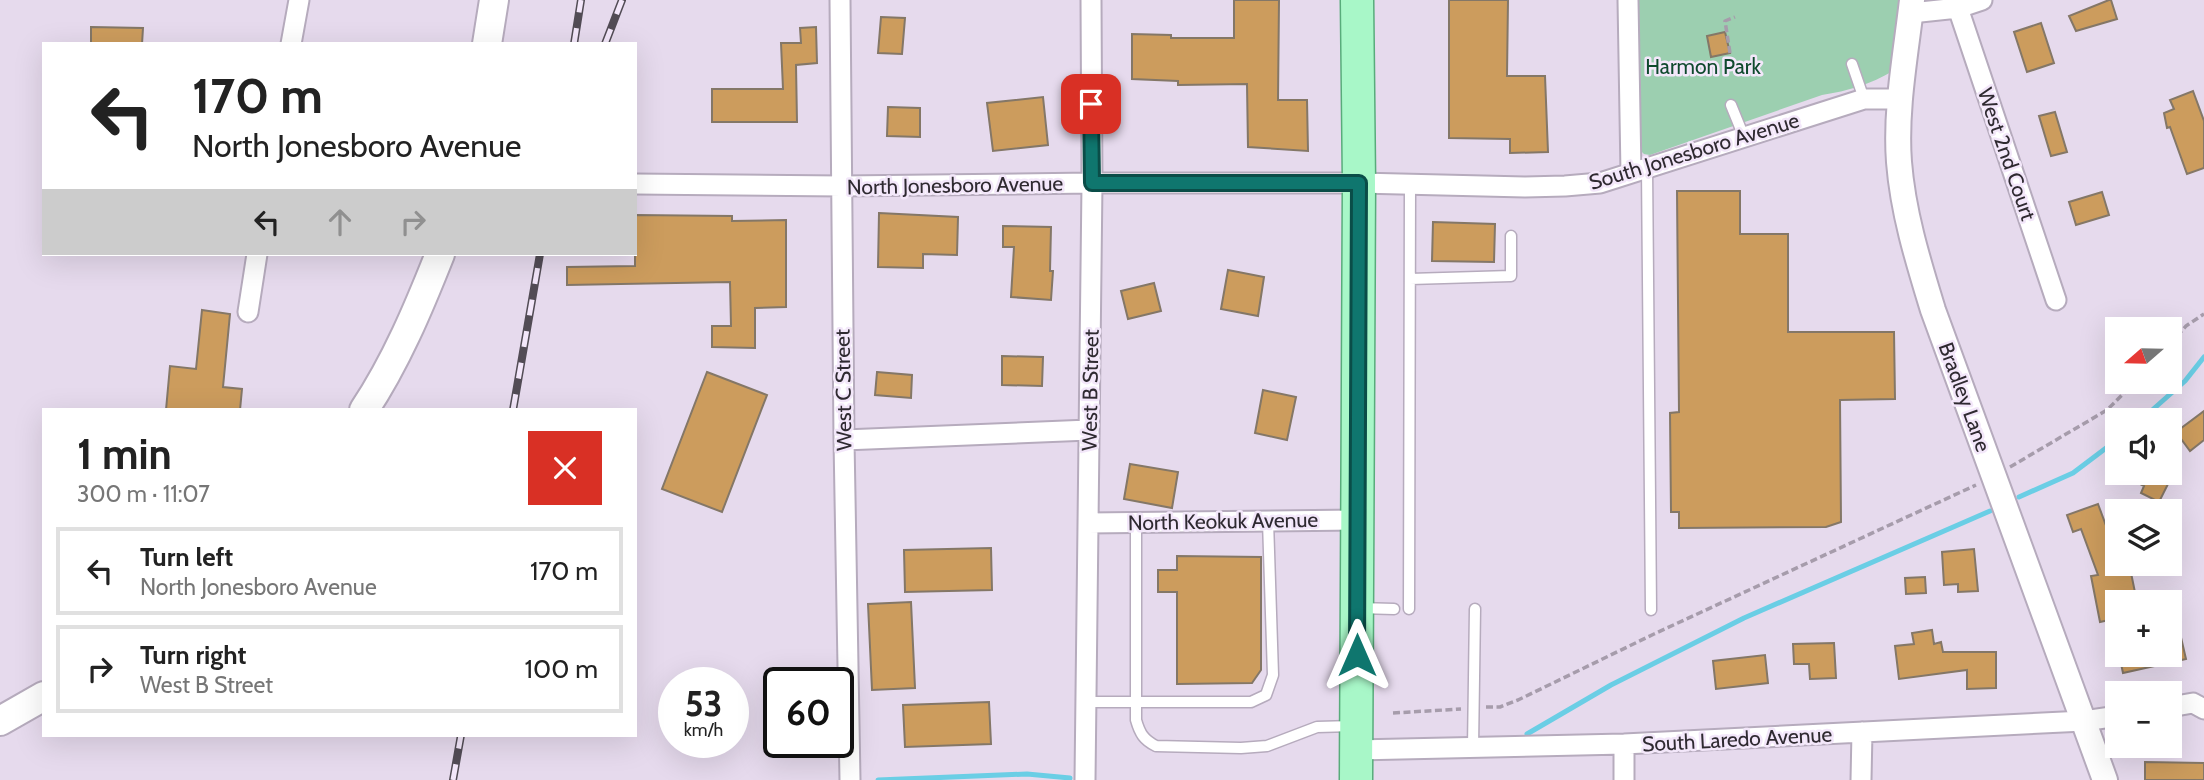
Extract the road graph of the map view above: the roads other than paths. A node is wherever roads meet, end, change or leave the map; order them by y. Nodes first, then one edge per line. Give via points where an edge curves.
1 (299, 0) edge
2 (494, 0) edge
3 (840, 0) edge
4 (1091, 0) edge
5 (1357, 0) edge
6 (1628, 0) edge
7 (1982, 0) edge
8 (1912, 7) edge
9 (1958, 8) junction
10 (292, 42) edge
11 (487, 42) edge
12 (1852, 64) dead end
13 (1864, 99) junction
14 (1900, 99) junction
15 (1731, 105) dead end
16 (1744, 137) junction
17 (1639, 171) junction
18 (1092, 183) junction
19 (1359, 183) junction
20 (637, 184) edge
21 (1410, 184) junction
22 (842, 186) junction
23 (1511, 236) dead end
24 (257, 256) edge
25 (439, 256) edge
26 (1410, 279) junction
27 (2056, 300) dead end
28 (248, 312) dead end
29 (365, 408) edge
30 (1090, 430) junction
31 (844, 440) junction
32 (1357, 520) junction
33 (1268, 521) junction
34 (1136, 522) junction
35 (1088, 523) junction
36 (1357, 608) junction
37 (1394, 609) dead end
38 (1409, 609) dead end
39 (1475, 609) dead end
40 (1651, 610) dead end
41 (42, 697) edge
42 (1086, 702) junction
43 (1135, 702) junction
44 (2182, 705) edge
45 (2204, 709) edge
46 (2105, 718) edge
47 (0, 721) edge
48 (2084, 721) junction
49 (1862, 732) junction
50 (1624, 744) junction
51 (1473, 747) junction
52 (1356, 752) edge
53 (850, 780) edge
54 (1085, 780) edge
55 (1624, 780) edge
56 (1861, 780) edge
57 (2105, 780) edge

1 - 10 street
2 - 11 main road
3 - 22 street, West C Street
4 - 18 street, West B Street
5 - 19 main road
6 - 17 street
7 - 9 street
8 - 9 street
8 - 14 street, Bradley Lane
9 - 27 street, West 2nd Court
12 - 13 lane
13 - 14 street, South Jonesboro Avenue
13 - 16 street, South Jonesboro Avenue
14 - 48 street, Bradley Lane via 1899,159 1915,254
15 - 16 lane
16 - 17 street, South Jonesboro Avenue
17 - 21 street, South Jonesboro Avenue via 1600,183 1564,186
17 - 40 lane
18 - 19 street, North Jonesboro Avenue
18 - 22 street, North Jonesboro Avenue
18 - 30 street, West B Street
19 - 21 street, South Jonesboro Avenue
19 - 32 main road
20 - 22 street, North Jonesboro Avenue
21 - 26 lane
22 - 31 street, West C Street
23 - 26 lane via 1511,276
24 - 28 street
25 - 29 main road via 414,318
26 - 38 lane
30 - 31 street
30 - 35 street, West B Street
31 - 53 street, West C Street
32 - 33 street, North Keokuk Avenue
32 - 36 main road
33 - 34 street, North Keokuk Avenue
33 - 43 lane via 1273,676 1266,695 1251,702
34 - 35 street, North Keokuk Avenue
34 - 43 lane
35 - 42 street, West B Street
36 - 37 lane
36 - 52 main road
39 - 51 lane
41 - 47 main road
42 - 43 lane
42 - 54 street, West B Street
43 - 52 lane via 1139,733 1156,746 1267,746 1317,727
44 - 45 street via 2193,703
46 - 48 street, South Laredo Avenue
48 - 49 street, South Laredo Avenue
48 - 57 street, Bradley Lane
49 - 50 street, South Laredo Avenue
49 - 56 street
50 - 51 street, South Laredo Avenue
50 - 55 street
51 - 52 street, South Laredo Avenue

